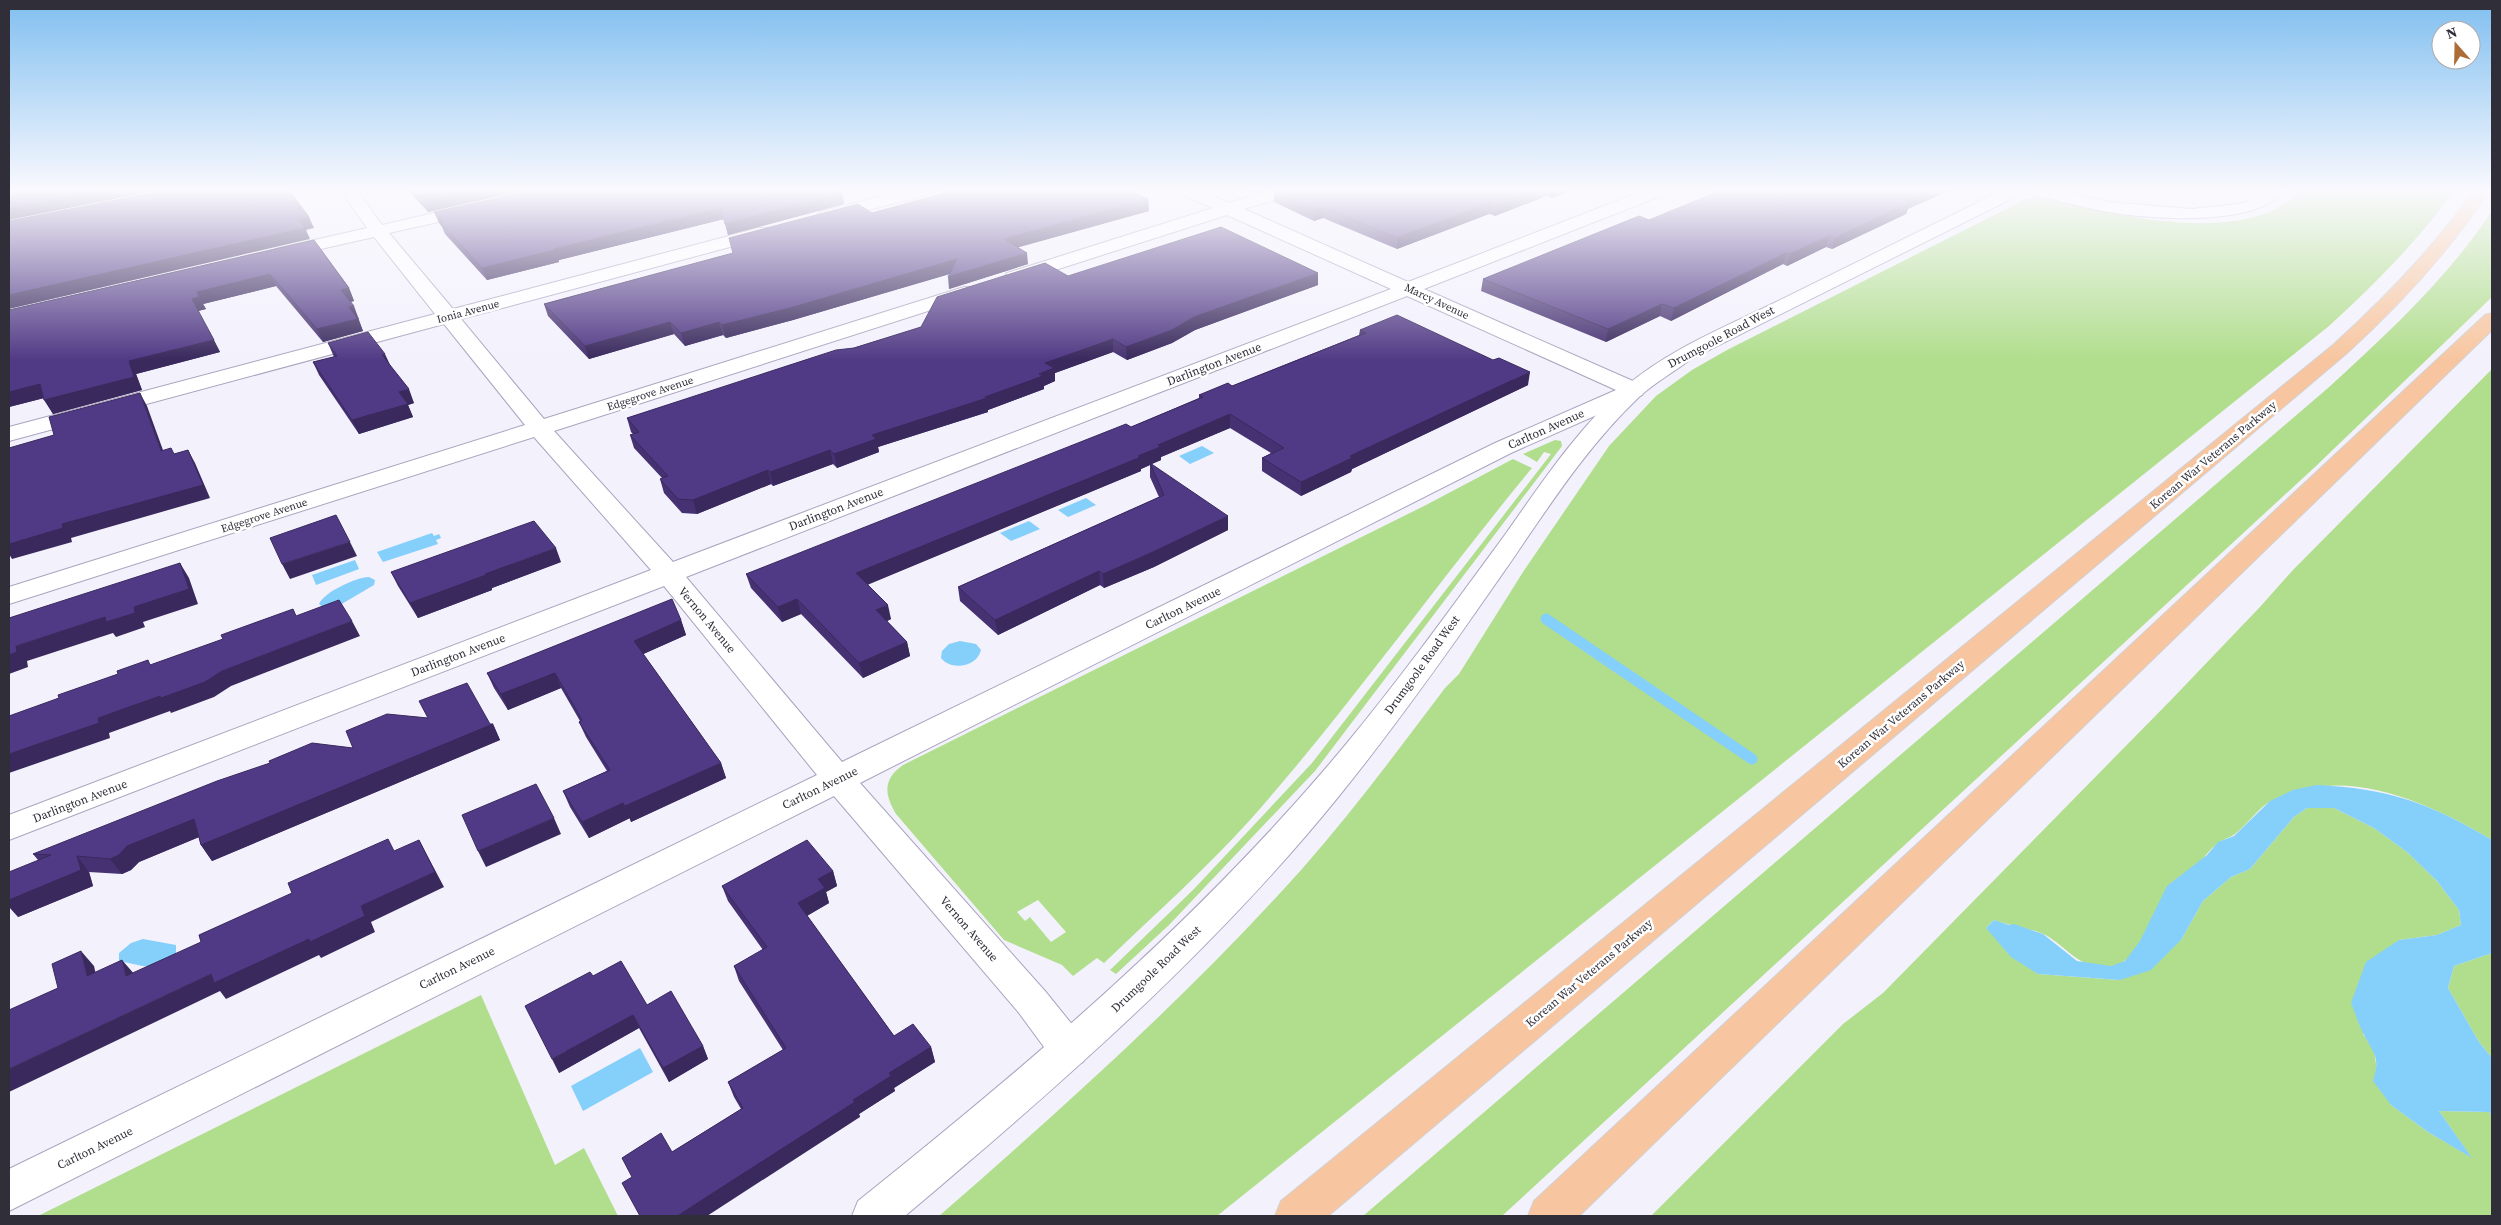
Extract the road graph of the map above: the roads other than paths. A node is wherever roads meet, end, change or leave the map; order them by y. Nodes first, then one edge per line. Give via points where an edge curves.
1 (312, 246) edge
2 (390, 246) edge
3 (712, 246) edge
4 (1108, 246) edge
5 (1315, 246) edge
6 (1516, 246) edge
7 (1902, 246) edge
8 (2441, 246) edge
9 (265, 257) edge
10 (1410, 288) junction
11 (448, 316) junction
12 (2492, 319) edge
13 (1634, 390) junction
14 (539, 428) junction
15 (9, 434) edge
16 (668, 573) junction
17 (9, 596) edge
18 (838, 779) junction
19 (9, 828) edge
20 (1069, 1050) junction
21 (9, 1191) edge
22 (873, 1216) edge
23 (1296, 1216) edge
24 (1549, 1216) edge

1 - 9 street
2 - 11 street, Vernon Avenue
3 - 11 street, Ionia Avenue
4 - 14 street, Edgegrove Avenue
5 - 10 street, Marcy Avenue
6 - 10 street, Darlington Avenue
7 - 13 street, Drumgoole Road West via 1711,340 1658,371
8 - 23 highway, Korean War Veterans Parkway via 2418,273 2340,349
10 - 13 street, Marcy Avenue
10 - 16 street, Darlington Avenue
11 - 14 street, Vernon Avenue
11 - 15 street, Ionia Avenue
12 - 24 highway
13 - 18 street, Carlton Avenue via 1503,448
13 - 20 street, Drumgoole Road West via 1592,432 1326,791 1189,937 1130,996
14 - 16 street, Vernon Avenue
14 - 17 street, Edgegrove Avenue
16 - 18 street, Vernon Avenue
16 - 19 street, Darlington Avenue
18 - 20 street, Vernon Avenue via 1032,1002
18 - 21 street, Carlton Avenue
20 - 22 street, Drumgoole Road West via 998,1114

